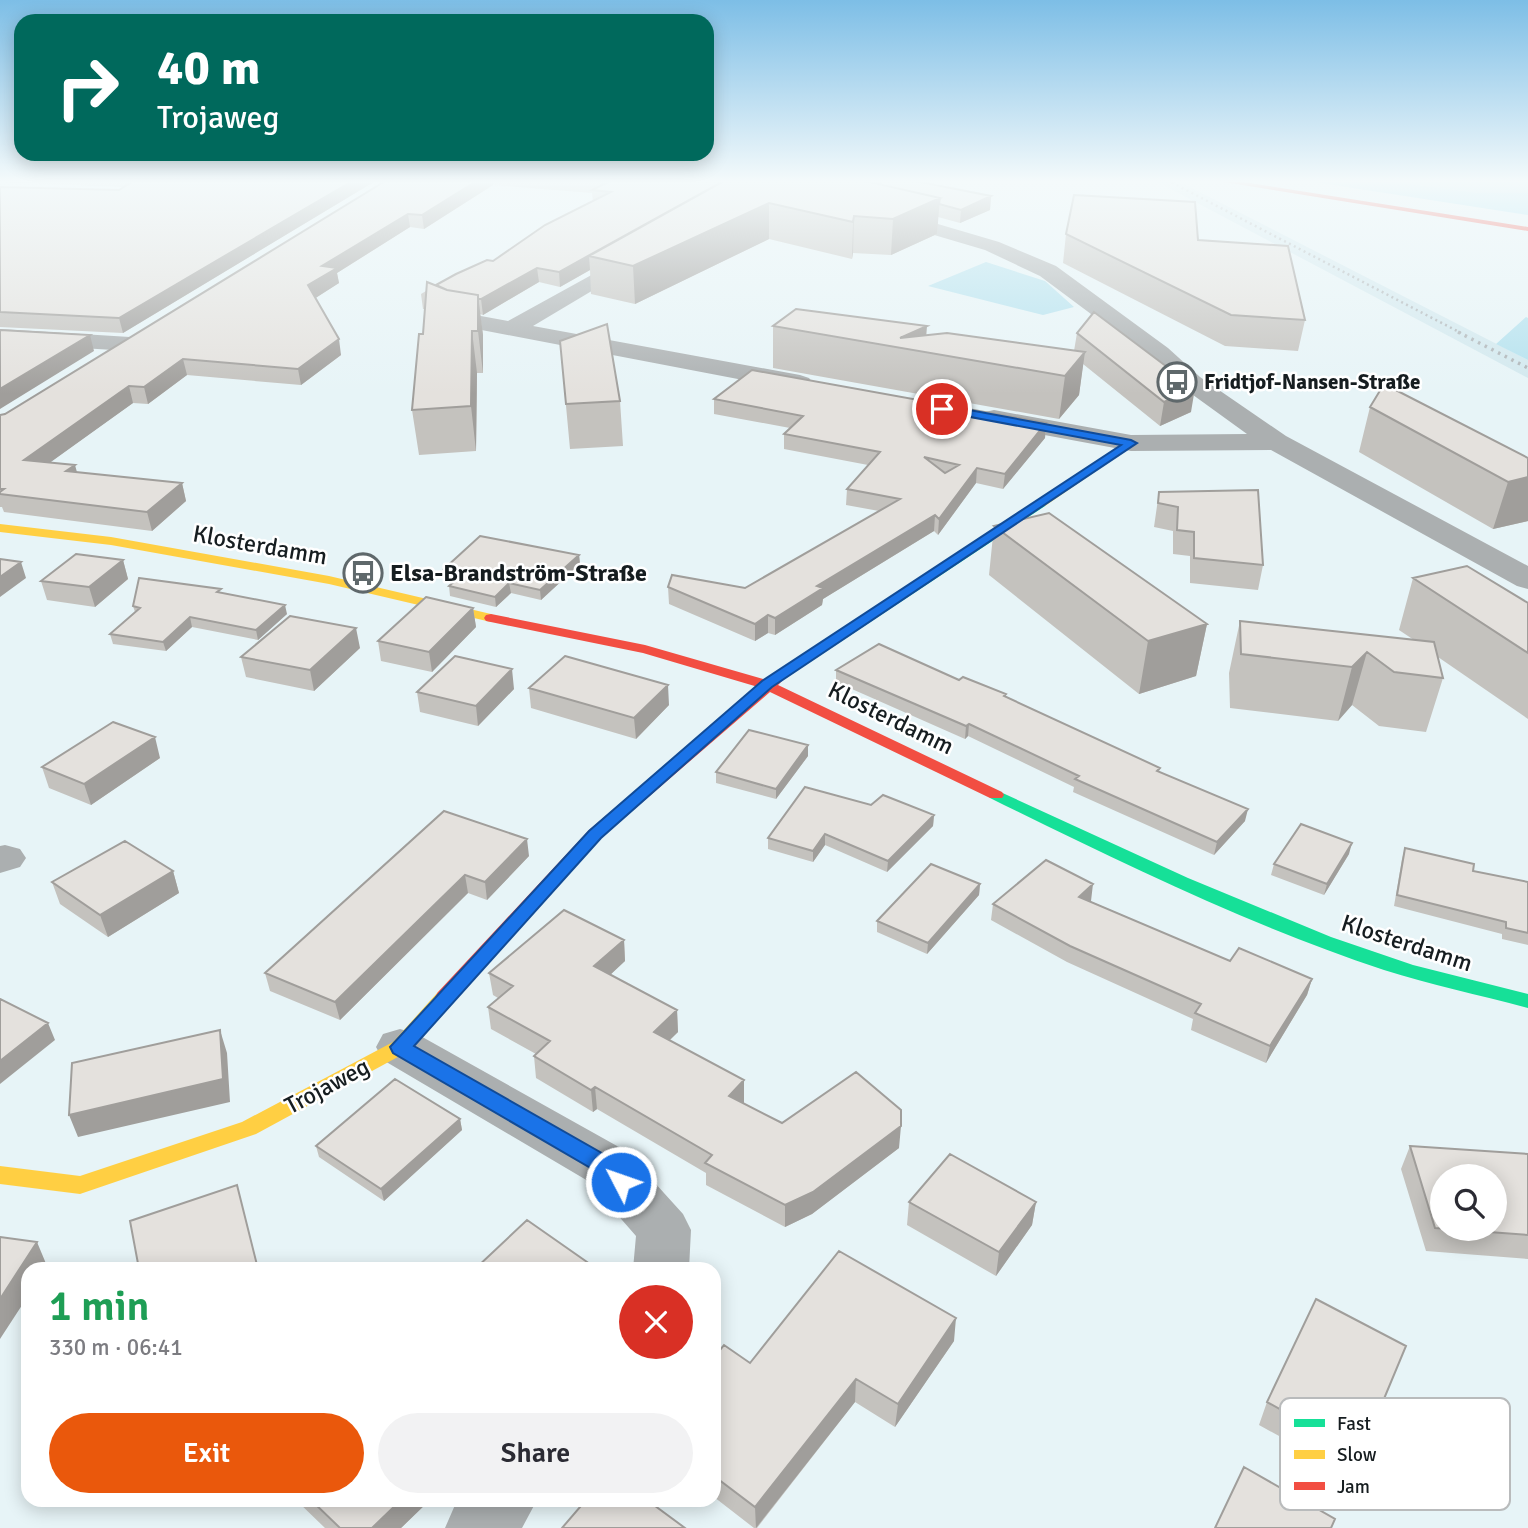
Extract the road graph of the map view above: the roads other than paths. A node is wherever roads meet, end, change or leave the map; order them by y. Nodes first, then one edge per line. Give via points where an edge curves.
1 (644, 251) edge
2 (1004, 251) edge
3 (443, 316) edge
4 (509, 330) junction
5 (152, 331) edge
6 (0, 336) edge
7 (130, 344) junction
8 (98, 363) edge
9 (820, 386) edge
10 (969, 414) edge
11 (1276, 442) junction
12 (1131, 443) junction
13 (0, 528) edge
14 (1528, 579) edge
15 (767, 684) junction
16 (1528, 1001) edge
17 (400, 1047) junction
18 (0, 1175) edge
19 (662, 1262) edge
20 (498, 1507) edge
21 (478, 1528) edge

1 - 4 street
2 - 11 street via 1048,271
3 - 4 street
4 - 9 street
5 - 7 street
6 - 7 street
7 - 8 street
10 - 12 street
11 - 12 street
11 - 14 street
12 - 15 street
13 - 15 street, Klosterdamm via 111,541 329,580 645,649
15 - 16 street, Klosterdamm via 1119,855 1253,913 1376,960
15 - 17 street, Trojaweg via 595,834
17 - 18 street, Trojaweg via 249,1128 80,1185
17 - 19 street via 607,1166 664,1230
20 - 21 street

